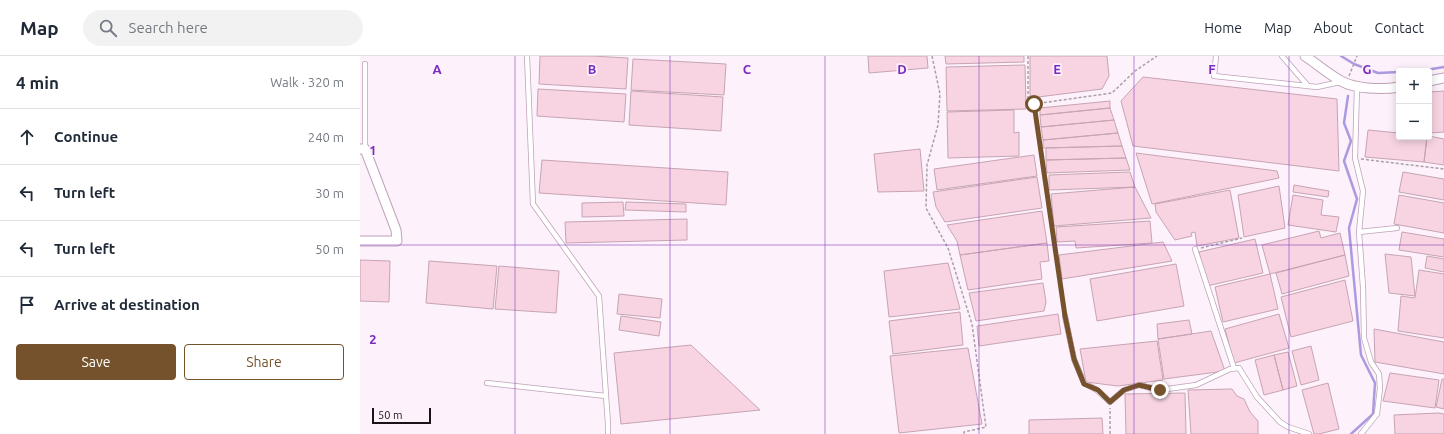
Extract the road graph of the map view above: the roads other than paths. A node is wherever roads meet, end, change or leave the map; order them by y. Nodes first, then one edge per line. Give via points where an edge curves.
1 (527, 56) edge
2 (1216, 56) edge
3 (1282, 56) edge
4 (1305, 56) edge
5 (365, 64) dead end
6 (1444, 78) edge
7 (1432, 80) edge
8 (1342, 82) junction
9 (1308, 86) junction
10 (1357, 87) junction
11 (1396, 88) edge
12 (363, 149) edge
13 (1397, 228) dead end
14 (1359, 232) junction
15 (360, 241) edge
16 (1195, 249) road end
17 (1065, 316) road end
18 (1234, 368) junction
19 (487, 383) dead end
20 (606, 396) junction
21 (608, 434) edge
22 (1309, 434) edge
23 (1361, 434) edge

1 - 20 lane via 533,204 599,296
2 - 9 lane via 1214,76
3 - 9 lane
4 - 8 street
5 - 12 lane
6 - 7 street
8 - 9 lane via 1317,87
8 - 10 street
10 - 11 street
10 - 14 lane via 1355,158 1363,191
12 - 15 street via 396,230 396,242
13 - 14 lane
14 - 23 lane via 1364,338 1371,362 1379,374 1380,388 1377,414
16 - 18 lane
17 - 18 lane via 1074,359 1084,384 1098,390 1110,402 1124,390 1139,385 1160,390 1196,385
18 - 22 lane via 1239,368 1257,397 1280,422
19 - 20 lane
20 - 21 lane

